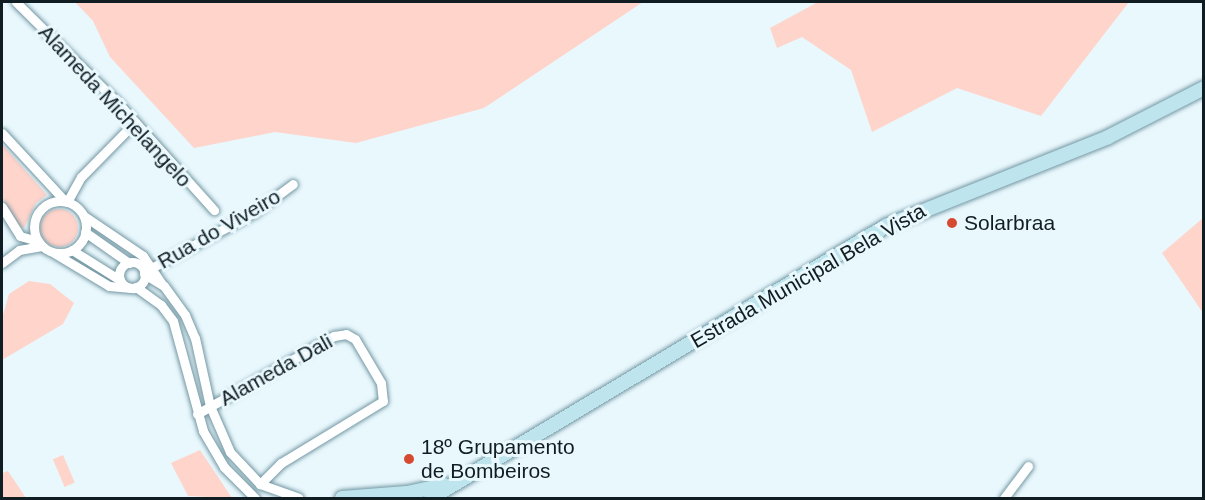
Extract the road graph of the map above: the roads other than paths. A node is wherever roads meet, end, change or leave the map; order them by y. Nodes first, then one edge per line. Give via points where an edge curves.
1 (15, 2) edge
2 (1203, 88) edge
3 (135, 122) junction
4 (2, 133) edge
5 (293, 184) dead end
6 (66, 202) junction
7 (2, 207) edge
8 (214, 210) dead end
9 (84, 216) junction
10 (85, 232) junction
11 (44, 246) junction
12 (72, 250) junction
13 (2, 263) edge
14 (129, 263) junction
15 (147, 271) junction
16 (120, 280) junction
17 (135, 287) junction
18 (210, 406) junction
19 (197, 414) junction
20 (1028, 466) dead end
21 (463, 479) junction
22 (260, 484) junction
23 (255, 498) edge
24 (299, 498) edge
25 (342, 498) edge
26 (431, 498) edge
27 (1004, 498) edge

1 - 3 street, Alameda Michelangelo
2 - 21 main road, Estrada Municipal Bela Vista via 1108,137 886,226
3 - 6 street via 81,177
3 - 8 street, Alameda Michelangelo
4 - 6 street
5 - 15 street, Rua do Viveiro via 262,208
6 - 9 street
6 - 11 street via 41,210 34,224
7 - 11 street via 20,236
9 - 10 street
9 - 15 street via 134,248
10 - 12 street
10 - 14 street
11 - 12 street
11 - 13 street via 19,250
11 - 17 street via 108,286
12 - 16 street
14 - 15 street
14 - 16 street via 120,269
15 - 17 street
15 - 18 street via 164,286 191,327
16 - 17 street
17 - 19 street via 161,305 173,321
18 - 19 street, Alameda Dali
18 - 22 street via 230,452
18 - 22 street, Alameda Dali via 334,336 346,334 355,339 381,383 380,405 281,463
19 - 23 street via 224,466
20 - 27 street
21 - 25 main road via 407,493
21 - 26 main road, Estrada Municipal Bela Vista
22 - 24 street

